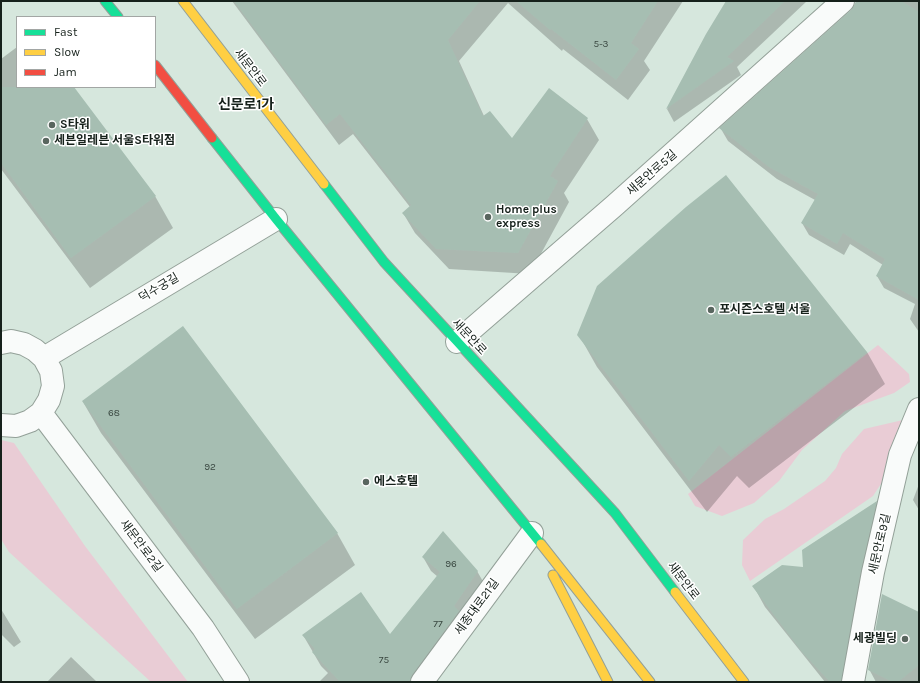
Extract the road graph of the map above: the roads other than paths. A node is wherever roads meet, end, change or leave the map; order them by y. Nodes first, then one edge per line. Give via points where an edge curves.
1 (105, 1) edge
2 (183, 1) edge
3 (843, 1) edge
4 (117, 16) edge
5 (156, 66) edge
6 (276, 219) junction
7 (457, 342) junction
8 (1, 343) edge
9 (44, 358) junction
10 (919, 409) edge
11 (41, 413) junction
12 (1, 425) edge
13 (532, 533) junction
14 (238, 682) edge
15 (422, 682) edge
16 (608, 682) edge
17 (650, 682) edge
18 (744, 682) edge
19 (853, 682) edge

1 - 4 main road
2 - 7 main road, 새문안로 via 384,262
3 - 7 street, 새문안로5길 via 620,201
5 - 6 main road
6 - 9 street, 덕수궁길
6 - 13 main road
7 - 18 main road, 새문안로 via 615,512
8 - 9 street via 11,341 24,344
9 - 11 street via 53,386 49,400
10 - 19 street, 새문안로9길 via 900,455 873,572
11 - 12 street via 30,421 16,426
11 - 14 street, 새문안로2길 via 202,628
13 - 15 street, 세종대로21길
13 - 16 main road
13 - 17 main road

